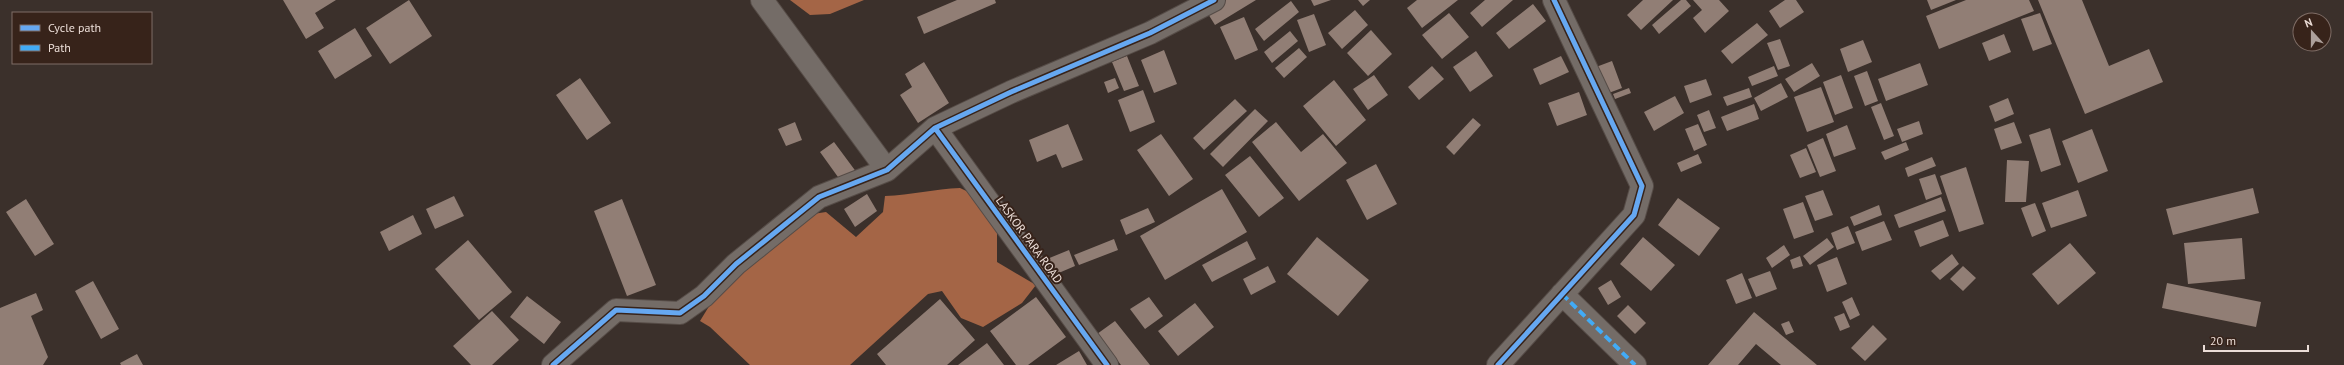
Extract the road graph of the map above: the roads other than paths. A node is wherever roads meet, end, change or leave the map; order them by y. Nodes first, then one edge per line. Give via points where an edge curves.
1 (762, 0) edge
2 (1214, 0) edge
3 (1554, 0) edge
4 (935, 128) junction
5 (887, 170) junction
6 (1562, 294) junction
7 (553, 365) edge
8 (1107, 365) edge
9 (1498, 365) edge
10 (1635, 365) edge

1 - 5 street
2 - 4 street via 1150,32
3 - 6 street via 1642,186 1634,215
4 - 5 street
4 - 8 street, LASKOR PARA ROAD
5 - 7 street via 819,197 736,264 704,296 680,313 616,310
6 - 9 street
6 - 10 street

